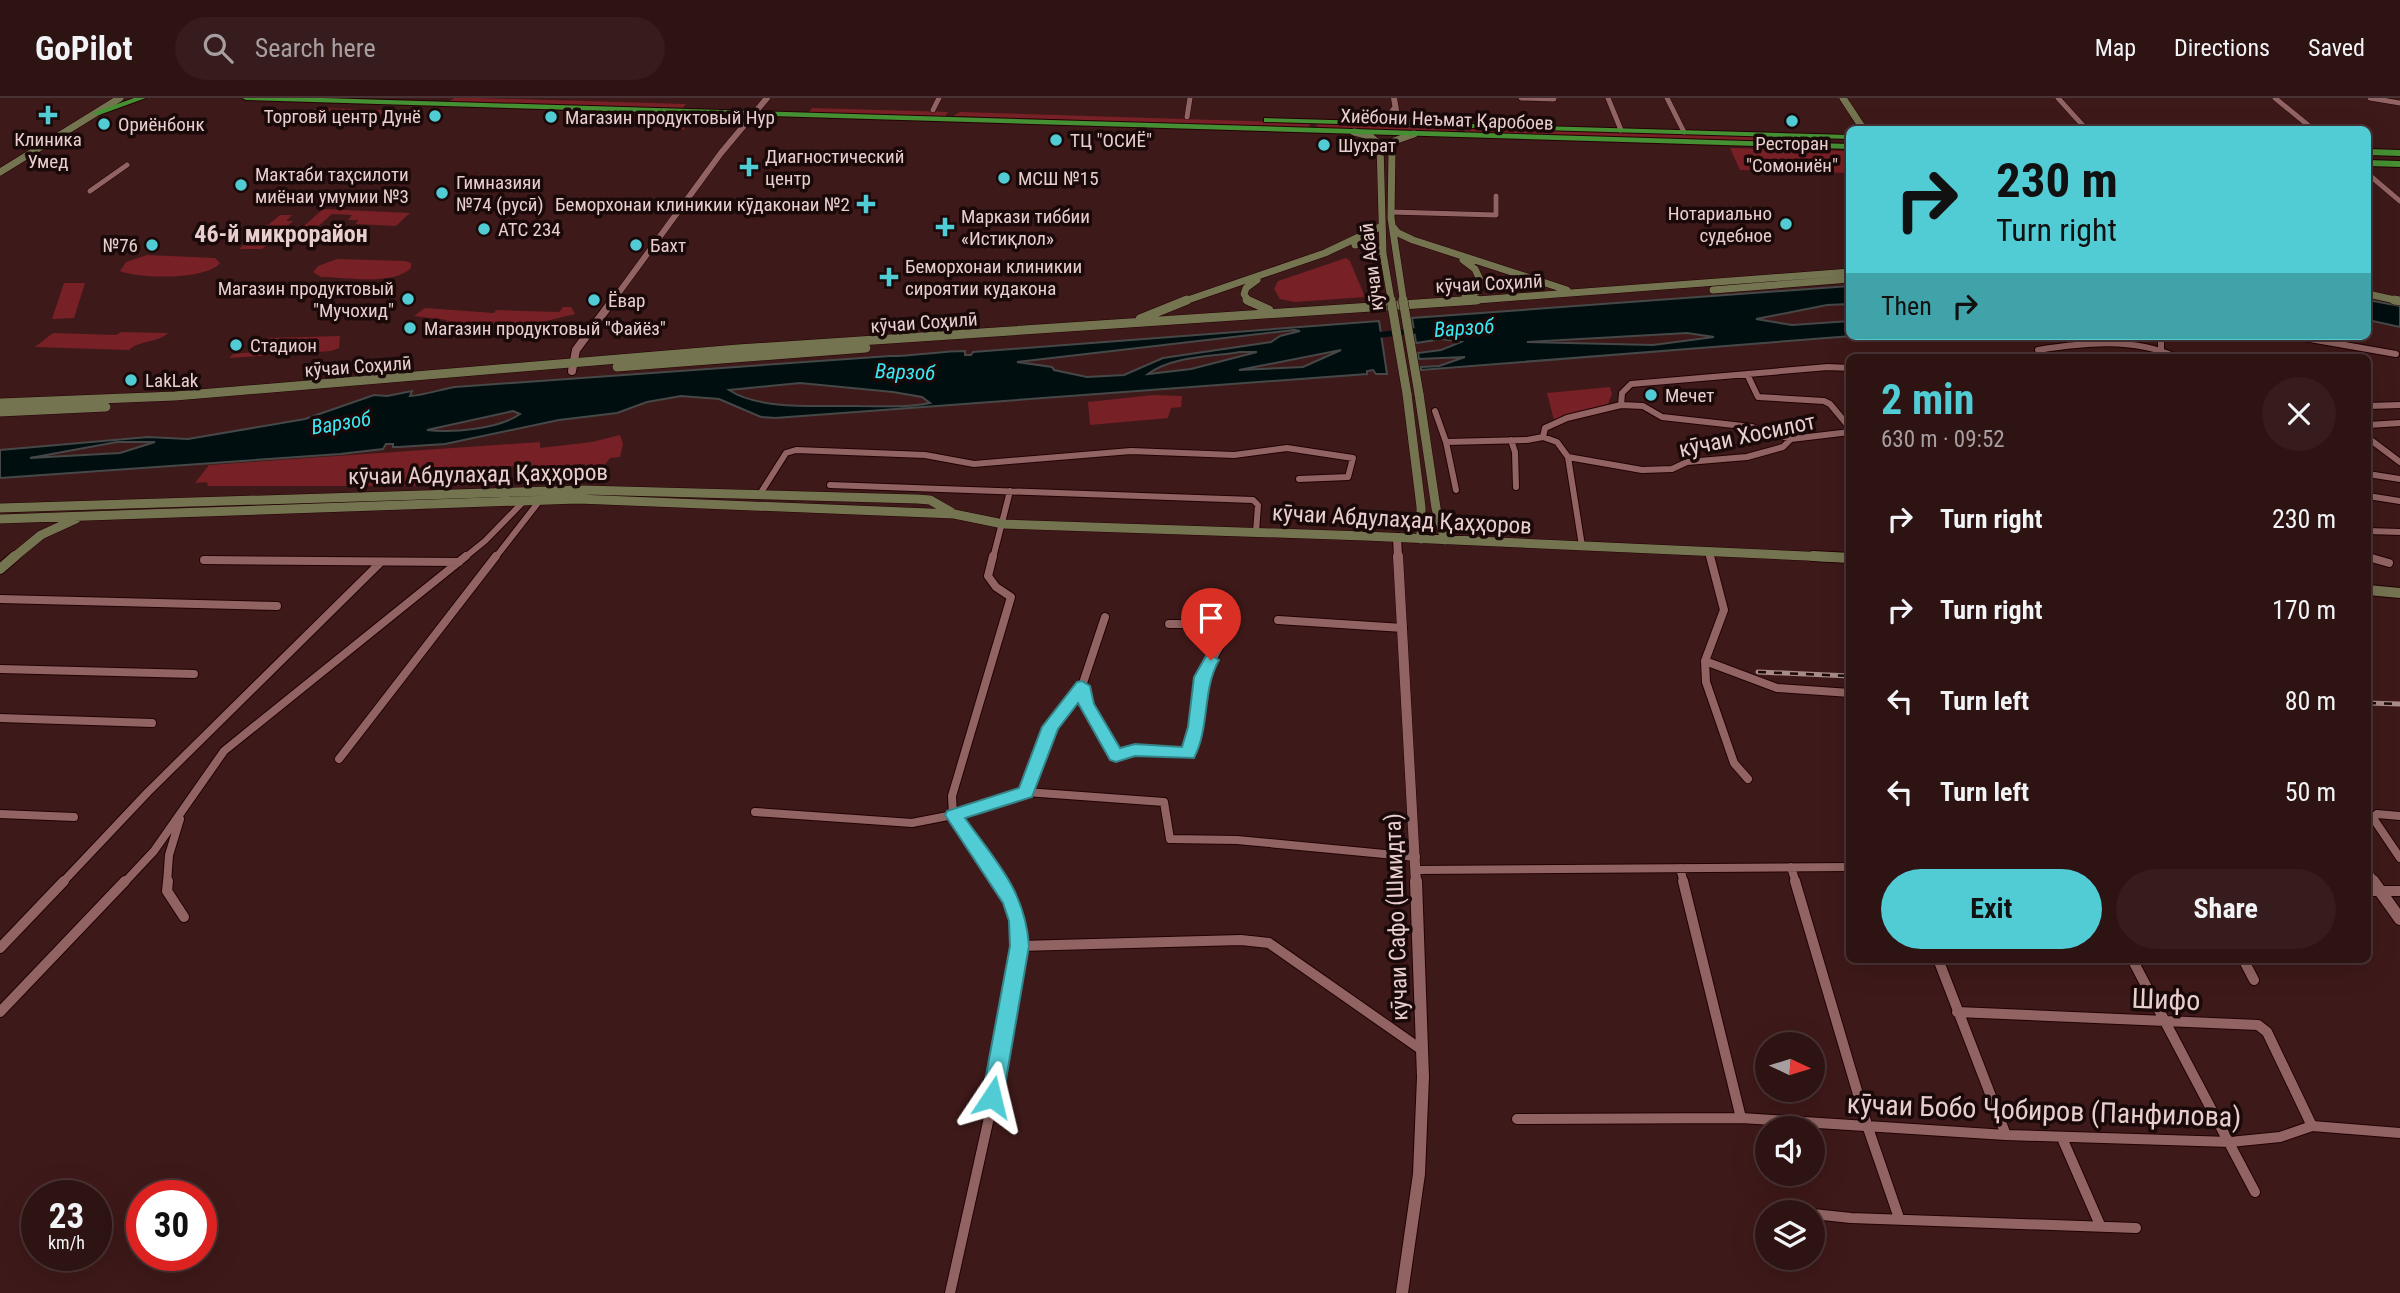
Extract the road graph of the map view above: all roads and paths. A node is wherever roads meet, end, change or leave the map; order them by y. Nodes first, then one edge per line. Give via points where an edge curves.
1 (108, 98) edge
2 (120, 98) edge
3 (142, 98) edge
4 (246, 98) edge
5 (449, 98) edge
6 (539, 98) edge
7 (939, 98) edge
8 (1190, 98) edge
9 (1394, 98) edge
10 (1521, 98) edge
11 (1608, 98) edge
12 (1667, 98) edge
13 (1843, 98) edge
14 (2058, 98) edge
15 (2275, 98) edge
16 (2370, 98) edge
17 (1555, 99) edge
18 (349, 100) edge
19 (696, 103) junction
20 (2400, 103) edge
21 (431, 104) junction
22 (758, 107) edge
23 (92, 110) junction
24 (801, 110) junction
25 (933, 110) junction
26 (1394, 110) junction
27 (692, 112) junction
28 (958, 115) junction
29 (1186, 117) junction
30 (1366, 122) junction
31 (1417, 124) junction
32 (1454, 125) junction
33 (1319, 126) junction
34 (1861, 126) edge
35 (2083, 126) edge
36 (2309, 126) edge
37 (1621, 130) junction
38 (1354, 132) junction
39 (1684, 132) junction
40 (1415, 134) junction
41 (1456, 135) junction
42 (1790, 135) junction
43 (1846, 137) edge
44 (1797, 146) junction
45 (1846, 147) edge
46 (22, 152) junction
47 (33, 152) junction
48 (2371, 152) edge
49 (2400, 153) edge
50 (15, 163) junction
51 (2371, 163) edge
52 (2, 164) edge
53 (2400, 164) edge
54 (127, 165) dead end
55 (0, 172) edge
56 (2371, 177) edge
57 (90, 191) dead end
58 (1496, 196) dead end
59 (2400, 201) edge
60 (1391, 212) junction
61 (1382, 226) junction
62 (1393, 227) junction
63 (1383, 253) junction
64 (1395, 254) junction
65 (1846, 272) edge
66 (1794, 276) junction
67 (1763, 279) junction
68 (1846, 279) edge
69 (1801, 283) junction
70 (1769, 286) junction
71 (1577, 293) junction
72 (2371, 293) edge
73 (2400, 298) edge
74 (1460, 300) junction
75 (1282, 312) junction
76 (1129, 323) junction
77 (2161, 340) edge
78 (2316, 340) edge
79 (2161, 350) junction
80 (2038, 351) dead end
81 (2170, 354) edge
82 (2396, 354) dead end
83 (710, 355) junction
84 (572, 368) junction
85 (1846, 368) edge
86 (1747, 374) junction
87 (0, 403) edge
88 (1621, 405) junction
89 (2371, 405) edge
90 (2400, 405) edge
91 (1435, 411) dead end
92 (0, 412) edge
93 (2400, 423) edge
94 (1846, 425) edge
95 (2371, 425) edge
96 (1846, 431) edge
97 (1543, 437) junction
98 (1791, 439) junction
99 (1511, 440) junction
100 (2371, 440) edge
101 (1446, 442) junction
102 (1568, 457) junction
103 (2400, 461) edge
104 (2371, 474) edge
105 (1299, 479) dead end
106 (2400, 479) edge
107 (830, 485) dead end
108 (1516, 487) dead end
109 (1455, 490) dead end
110 (1010, 491) junction
111 (760, 495) junction
112 (2371, 496) edge
113 (541, 499) junction
114 (525, 500) junction
115 (2400, 501) edge
116 (0, 508) edge
117 (954, 514) junction
118 (89, 515) junction
119 (15, 518) junction
120 (0, 519) edge
121 (1003, 524) junction
122 (2371, 531) edge
123 (1256, 532) junction
124 (2400, 532) edge
125 (41, 535) junction
126 (1397, 537) junction
127 (1421, 539) junction
128 (1445, 540) junction
129 (1582, 546) junction
130 (1709, 551) junction
131 (1846, 558) edge
132 (2371, 558) edge
133 (204, 560) dead end
134 (382, 562) junction
135 (459, 562) junction
136 (2389, 562) dead end
137 (0, 569) edge
138 (2371, 590) edge
139 (2400, 593) edge
140 (0, 599) edge
141 (277, 606) dead end
142 (1105, 617) dead end
143 (1278, 620) dead end
144 (1169, 624) dead end
145 (1403, 628) junction
146 (1705, 661) junction
147 (0, 669) edge
148 (194, 674) dead end
149 (1082, 686) junction
150 (1846, 693) edge
151 (0, 718) edge
152 (152, 723) dead end
153 (339, 759) dead end
154 (1748, 779) dead end
155 (1026, 792) junction
156 (183, 809) junction
157 (755, 812) dead end
158 (0, 814) edge
159 (953, 815) junction
160 (2400, 816) edge
161 (74, 817) dead end
162 (1416, 857) junction
163 (2400, 858) edge
164 (1791, 867) junction
165 (1846, 867) edge
166 (1680, 868) junction
167 (1416, 870) junction
168 (2373, 890) edge
169 (2400, 891) edge
170 (184, 917) dead end
171 (2400, 919) edge
172 (1020, 946) junction
173 (0, 948) edge
174 (1939, 963) edge
175 (2134, 963) edge
176 (2244, 963) edge
177 (2253, 980) dead end
178 (0, 1012) edge
179 (1957, 1012) junction
180 (2163, 1022) junction
181 (1422, 1050) junction
182 (1741, 1118) junction
183 (1517, 1119) dead end
184 (2312, 1126) junction
185 (1868, 1128) junction
186 (2400, 1133) edge
187 (2006, 1135) junction
188 (2062, 1138) junction
189 (2230, 1142) junction
190 (2255, 1192) dead end
191 (1825, 1216) edge
192 (1899, 1218) junction
193 (2100, 1225) junction
194 (2136, 1228) dead end
195 (950, 1293) edge
196 (1402, 1293) edge

1 - 23 main road
2 - 23 main road
3 - 23 highway
4 - 18 highway, Хиёбони Неъмат Қаробоев
5 - 21 highway
6 - 19 highway, Хиёбони Неъмат Қаробоев
7 - 25 street
8 - 29 street
9 - 26 street
10 - 17 street
11 - 37 street
12 - 39 street
13 - 34 main road
14 - 35 street
15 - 36 street
16 - 20 street
18 - 21 highway, Хиёбони Неъмат Қаробоев
19 - 22 highway, Хиёбони Неъмат Қаробоев
19 - 27 highway via 686,107
21 - 27 highway, Хиёбони Неъмат Қаробоев
22 - 24 highway, Хиёбони Неъмат Қаробоев
22 - 27 highway, Хиёбони Неъмат Қаробоев
22 - 84 street via 581,343
23 - 46 main road
23 - 47 main road
24 - 25 highway, Хиёбони Неъмат Қаробоев
24 - 28 highway, Хиёбони Неъмат Қаробоев
25 - 28 highway, Хиёбони Неъмат Қаробоев
26 - 30 street via 1386,119
26 - 31 street via 1401,119
28 - 29 highway, Хиёбони Неъмат Қаробоев
28 - 33 highway, Хиёбони Неъмат Қаробоев
29 - 33 highway, Хиёбони Неъмат Қаробоев
30 - 31 highway, Хиёбони Неъмат Қаробоев
30 - 33 highway, Хиёбони Неъмат Қаробоев
31 - 32 highway, Хиёбони Неъмат Қаробоев
32 - 37 highway, Хиёбони Неъмат Қаробоев
32 - 41 highway via 1462,129
33 - 38 highway, Хиёбони Неъмат Қаробоев
37 - 39 highway, Хиёбони Неъмат Қаробоев
38 - 40 highway, Хиёбони Неъмат Қаробоев
38 - 61 main road, кӯчаи Абаӣ via 1370,136 1380,145
39 - 42 highway, Хиёбони Неъмат Қаробоев
40 - 41 highway, Хиёбони Неъмат Қаробоев
40 - 60 main road, кӯчаи Абаӣ via 1394,141
41 - 44 highway, Хиёбони Неъмат Қаробоев
42 - 43 highway, Хиёбони Неъмат Қаробоев
42 - 44 highway via 1783,141
44 - 45 highway, Хиёбони Неъмат Қаробоев
46 - 47 main road
46 - 52 main road
47 - 50 main road
48 - 49 highway
50 - 52 main road
50 - 55 main road
51 - 53 highway
54 - 57 street
56 - 59 street
58 - 60 street via 1496,215
60 - 62 main road, кӯчаи Абаӣ
61 - 63 main road, кӯчаи Абаӣ
61 - 76 main road via 1361,238
62 - 64 main road, кӯчаи Абаӣ
62 - 71 main road via 1413,240
63 - 75 main road via 1374,245 1358,244 1246,288 1248,302
63 - 127 main road, кӯчаи Абаӣ, bridge via 1407,394
64 - 74 main road via 1419,245 1466,262 1478,271 1481,287
64 - 128 main road, кӯчаи Абаӣ, bridge
65 - 66 main road, кӯчаи Соҳилӣ
66 - 67 main road, кӯчаи Соҳилӣ
66 - 69 main road via 1793,281
67 - 70 main road
67 - 71 main road, кӯчаи Соҳилӣ
68 - 69 main road
69 - 70 main road
70 - 83 main road
71 - 74 main road, кӯчаи Соҳилӣ
72 - 73 main road
74 - 75 main road, кӯчаи Соҳилӣ
75 - 76 main road, кӯчаи Соҳилӣ
76 - 83 main road, кӯчаи Соҳилӣ
77 - 79 street
78 - 82 street
79 - 80 street via 2092,342
79 - 81 street
83 - 84 main road
84 - 87 main road, кӯчаи Соҳилӣ via 176,396
84 - 92 main road
85 - 86 street
86 - 88 street via 1631,384 1620,397
86 - 94 street via 1758,397 1824,401
88 - 97 street via 1557,421 1545,428
88 - 98 street via 1652,408 1662,417 1752,426
89 - 90 street
91 - 101 street
93 - 95 street
96 - 98 street, кӯчаи Хосилот
97 - 99 street
97 - 102 street via 1557,442
98 - 102 street, кӯчаи Хосилот via 1783,447 1746,457 1687,462 1672,469 1642,470
99 - 101 street
99 - 108 street
100 - 103 street
101 - 109 street
102 - 129 street
104 - 106 street
105 - 111 street via 1348,477 1353,458 1287,448 1234,455 1092,453 974,464 925,455 796,450 786,453
107 - 110 street
110 - 121 street
110 - 123 street via 1253,500 1258,505
111 - 116 main road, кӯчаи Абдулаҳад Қаҳҳоров via 456,492
111 - 117 main road, кӯчаи Абдулаҳад Қаҳҳоров via 930,500
112 - 115 street
113 - 114 main road, кӯчаи Абдулаҳад Қаҳҳоров
113 - 117 main road, кӯчаи Абдулаҳад Қаҳҳоров
113 - 153 street
114 - 118 main road, кӯчаи Абдулаҳад Қаҳҳоров
114 - 135 street
117 - 121 main road, кӯчаи Абдулаҳад Қаҳҳоров
118 - 119 main road, кӯчаи Абдулаҳад Қаҳҳоров
118 - 125 main road
119 - 120 main road, кӯчаи Абдулаҳад Қаҳҳоров
119 - 125 main road
121 - 123 main road, кӯчаи Абдулаҳад Қаҳҳоров
121 - 159 street via 988,576 1011,597 952,796
122 - 124 street
123 - 126 main road, кӯчаи Абдулаҳад Қаҳҳоров
125 - 137 main road
126 - 127 main road, кӯчаи Абдулаҳад Қаҳҳоров
126 - 145 street, кӯчаи Сафо (Шмидта)
127 - 128 main road, кӯчаи Абдулаҳад Қаҳҳоров
128 - 129 main road, кӯчаи Абдулаҳад Қаҳҳоров
129 - 130 main road, кӯчаи Абдулаҳад Қаҳҳоров
130 - 131 main road, кӯчаи Абдулаҳад Қаҳҳоров
130 - 146 street via 1724,610
132 - 136 street
133 - 134 street
134 - 135 street
134 - 173 street via 148,792
135 - 156 street via 224,751
138 - 139 main road
140 - 141 street
142 - 149 street
143 - 145 street
144 - 149 street via 1227,624 1202,677 1188,754 1135,750 1116,756 1086,704
145 - 162 street, кӯчаи Сафо (Шмидта)
146 - 150 street via 1777,688
146 - 154 street via 1706,682 1727,745 1734,763
147 - 148 street
149 - 155 street via 1051,727
151 - 152 street
155 - 159 street
155 - 162 street via 1164,802 1170,839 1237,840
156 - 170 street via 169,855 167,891
156 - 178 street via 154,851
157 - 159 street via 912,823
158 - 161 street
159 - 172 street via 1012,900
160 - 163 street via 2377,814 2373,818
162 - 167 street, кӯчаи Сафо (Шмидта)
164 - 165 street
164 - 166 street
164 - 185 street
166 - 167 street
166 - 182 street
167 - 181 street, кӯчаи Сафо (Шмидта)
168 - 169 street
168 - 171 street
172 - 181 street via 1269,943
172 - 195 street
174 - 179 street
175 - 180 street
176 - 177 street
179 - 180 street, Шифо
179 - 187 street
180 - 184 street, Шифо via 2263,1028
180 - 189 street
181 - 196 street, кӯчаи Сафо (Шмидта) via 1419,1174
182 - 183 street, кӯчаи Бобо Ҷобиров (Панфилова)
182 - 185 street, кӯчаи Бобо Ҷобиров (Панфилова)
184 - 186 street, кӯчаи Бобо Ҷобиров (Панфилова)
184 - 189 street, кӯчаи Бобо Ҷобиров (Панфилова) via 2280,1137
185 - 187 street, кӯчаи Бобо Ҷобиров (Панфилова)
185 - 192 street
187 - 188 street, кӯчаи Бобо Ҷобиров (Панфилова)
188 - 189 street, кӯчаи Бобо Ҷобиров (Панфилова)
188 - 193 street
189 - 190 street
191 - 192 street
192 - 193 street
193 - 194 street

